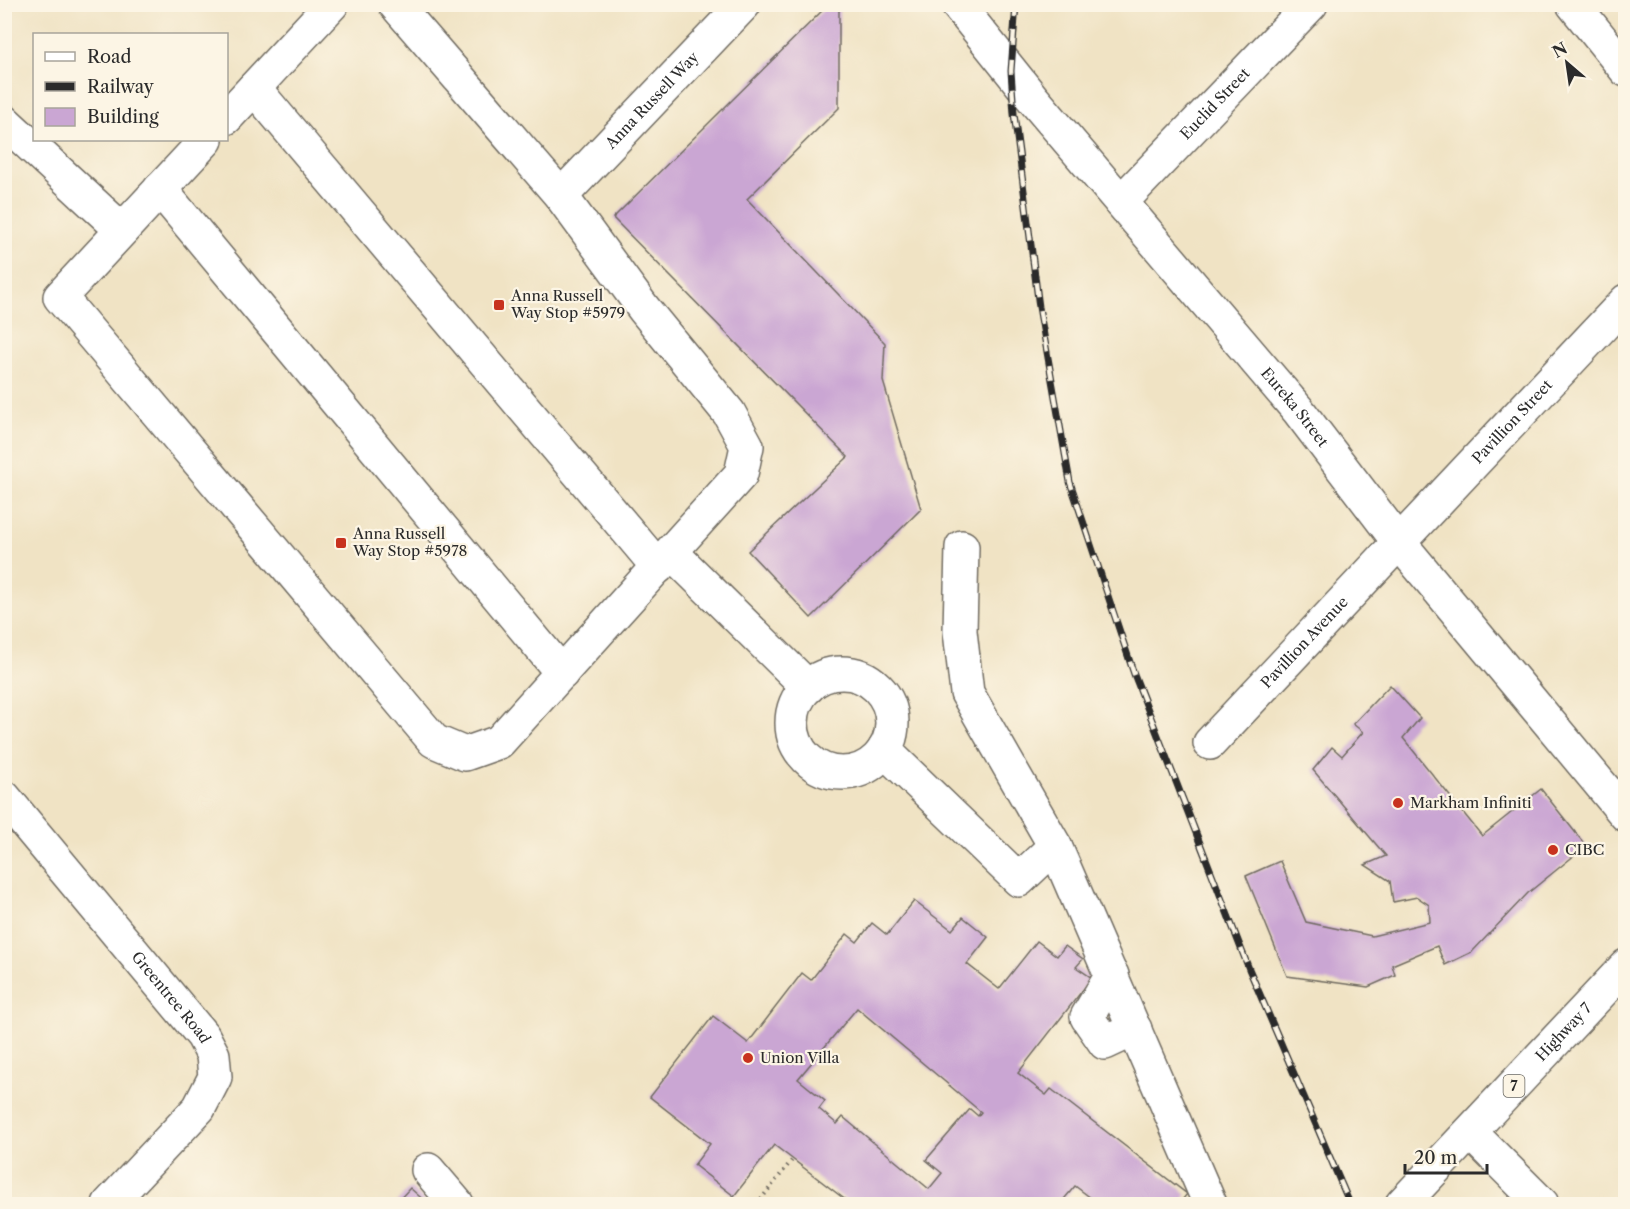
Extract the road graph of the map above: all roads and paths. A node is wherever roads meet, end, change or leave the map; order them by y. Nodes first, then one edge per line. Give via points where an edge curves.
1 (332, 4) edge
2 (395, 4) edge
3 (744, 4) edge
4 (957, 4) edge
5 (1311, 4) edge
6 (1573, 4) edge
7 (1626, 70) edge
8 (254, 88) junction
9 (228, 116) edge
10 (4, 121) edge
11 (205, 141) edge
12 (160, 189) junction
13 (561, 196) junction
14 (1121, 202) junction
15 (122, 230) junction
16 (1626, 301) edge
17 (1398, 541) junction
18 (962, 547) dead end
19 (664, 560) junction
20 (562, 673) junction
21 (808, 687) junction
22 (1210, 743) dead end
23 (884, 750) junction
24 (4, 797) edge
25 (1626, 815) edge
26 (1055, 846) junction
27 (1626, 966) edge
28 (1471, 1133) junction
29 (793, 1159) dead end
30 (428, 1170) dead end
31 (109, 1204) edge
32 (457, 1204) edge
33 (757, 1204) edge
34 (1210, 1204) edge
35 (1402, 1204) edge
36 (1542, 1204) edge

1 - 8 street
2 - 13 street
3 - 13 street, Anna Russell Way
4 - 14 street, Eureka Street
5 - 14 street, Euclid Street
6 - 7 street
8 - 9 street
8 - 19 street
10 - 15 street
11 - 12 street
12 - 15 street
12 - 20 street
13 - 19 street via 644,309 729,414 747,446 741,474
14 - 17 street, Eureka Street via 1298,410
15 - 20 street via 60,297 434,741 465,754 499,742
16 - 17 street, Pavillion Street
17 - 22 street, Pavillion Avenue
17 - 25 street, Eureka Street
18 - 26 street via 960,631 967,693
19 - 20 street
19 - 21 street
21 - 23 street via 837,673 868,680 889,705 892,720
21 - 23 street via 792,716 799,749 811,762 843,773 859,770
23 - 26 street via 1019,880
24 - 31 street, Greentree Road via 196,1028 213,1055 215,1077 199,1108
26 - 34 street
27 - 28 street, Highway 7 / 7
28 - 35 street, Highway 7 / 7
28 - 36 street
29 - 33 path
30 - 32 street

